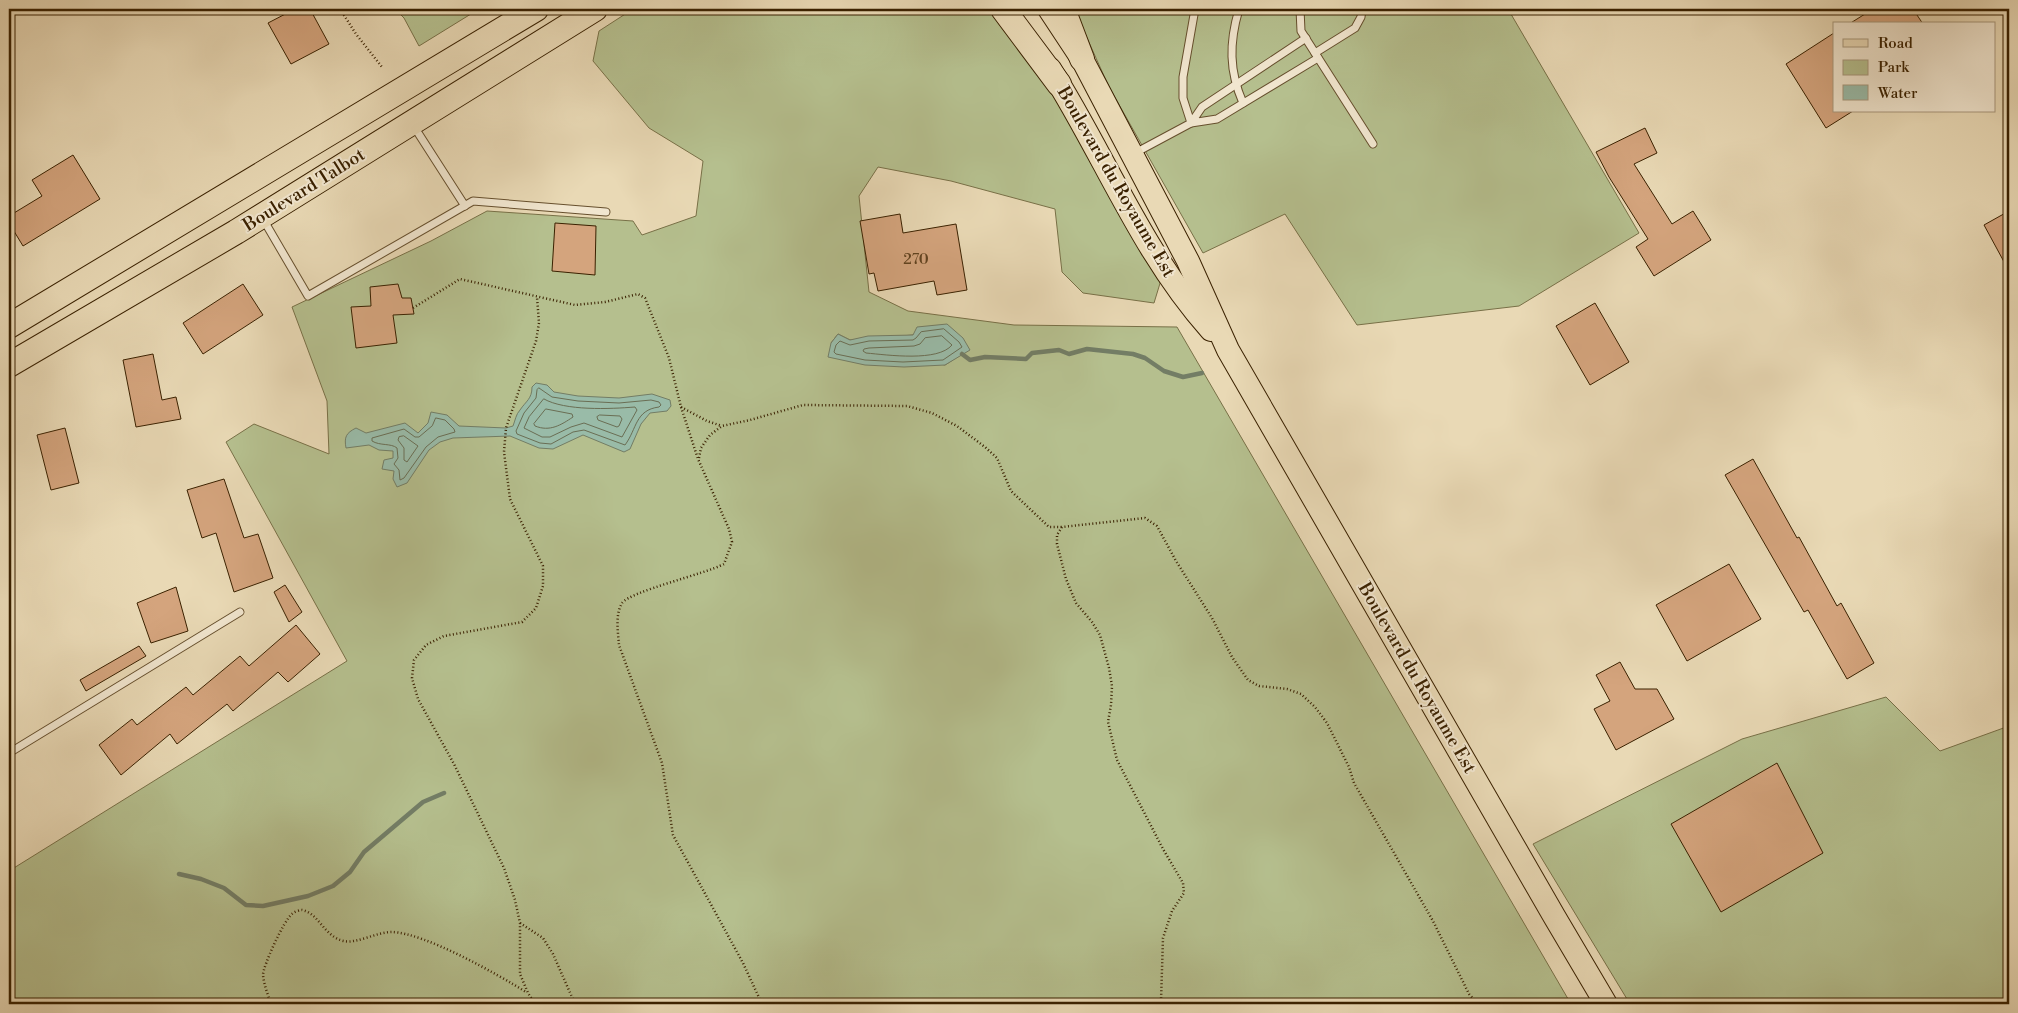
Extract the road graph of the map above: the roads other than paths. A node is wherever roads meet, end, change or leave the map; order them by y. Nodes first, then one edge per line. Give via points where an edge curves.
1 (536, 9) edge
2 (595, 9) edge
3 (1003, 9) edge
4 (1012, 9) edge
5 (1050, 9) edge
6 (1063, 9) edge
7 (1195, 9) edge
8 (1239, 9) edge
9 (1300, 9) edge
10 (1362, 9) edge
11 (1306, 38) junction
12 (1317, 56) junction
13 (1082, 59) junction
14 (1059, 84) junction
15 (1235, 84) junction
16 (393, 93) junction
17 (1243, 103) junction
18 (411, 123) junction
19 (1190, 123) junction
20 (1373, 144) dead end
21 (1132, 155) junction
22 (465, 206) junction
23 (606, 212) dead end
24 (262, 216) junction
25 (9, 326) edge
26 (1228, 350) junction
27 (9, 365) edge
28 (240, 612) dead end
29 (9, 753) edge
30 (1606, 1004) edge

1 - 16 highway, Boulevard Talbot
2 - 18 highway, Boulevard Talbot
3 - 14 highway
4 - 14 main road, Boulevard du Royaume Est
5 - 13 main road, Boulevard du Royaume Est
6 - 13 highway
7 - 19 lane via 1183,77 1183,98
8 - 15 lane via 1232,44
9 - 11 lane via 1301,31
10 - 12 lane via 1355,28
11 - 12 lane
11 - 15 lane
12 - 17 lane
12 - 20 lane
13 - 21 main road, Boulevard du Royaume Est
14 - 26 main road, Boulevard du Royaume Est via 1154,255 1194,312
15 - 17 lane
15 - 19 lane via 1202,107
16 - 18 highway
16 - 25 highway, Boulevard Talbot
17 - 19 lane via 1218,119
18 - 22 lane
18 - 24 highway, Boulevard Talbot
19 - 21 lane
21 - 26 main road, Boulevard du Royaume Est via 1188,261
22 - 23 lane via 473,201
22 - 24 lane via 308,296
24 - 27 highway, Boulevard Talbot
26 - 30 main road, Boulevard du Royaume Est
28 - 29 lane

